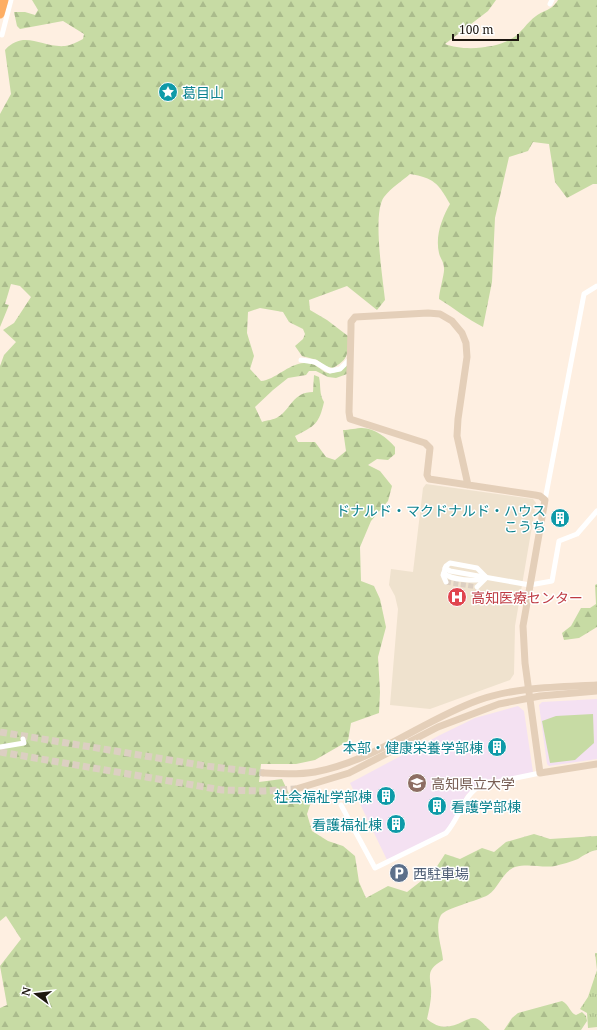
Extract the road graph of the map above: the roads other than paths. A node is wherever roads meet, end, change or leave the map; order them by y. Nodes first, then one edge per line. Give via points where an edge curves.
1 (4, 0) edge
2 (11, 0) edge
3 (0, 14) edge
4 (2, 35) dead end
5 (597, 286) edge
6 (350, 359) junction
7 (301, 360) dead end
8 (468, 485) junction
9 (545, 500) junction
10 (597, 511) edge
11 (445, 570) junction
12 (486, 577) junction
13 (446, 582) dead end
14 (530, 585) junction
15 (477, 587) dead end
16 (597, 685) edge
17 (597, 691) edge
18 (530, 694) junction
19 (23, 739) dead end
20 (0, 747) edge
21 (597, 764) edge
22 (264, 773) tunnel mouth
23 (540, 773) junction
24 (296, 789) tunnel mouth
25 (341, 805) dead end

1 - 3 highway
2 - 4 street
5 - 9 street via 584,294
6 - 7 street via 340,369 330,371 315,362
6 - 8 street via 350,419 425,443 430,451 428,477
6 - 8 street via 351,322 355,317 428,313 440,314 456,325 462,333 467,349 457,436
8 - 9 street via 535,495
9 - 14 street
10 - 14 street via 577,534 559,541 552,582
11 - 12 street via 448,576 475,581
11 - 12 street via 450,563 479,569
11 - 13 street
12 - 14 street
12 - 15 street
14 - 18 street via 523,631
16 - 18 street
17 - 18 street
18 - 22 street via 496,695 464,706 347,763 314,772
18 - 23 street
18 - 24 street via 438,727 349,773
19 - 20 street via 24,743
21 - 23 street
23 - 25 street via 475,788 446,833 375,868

